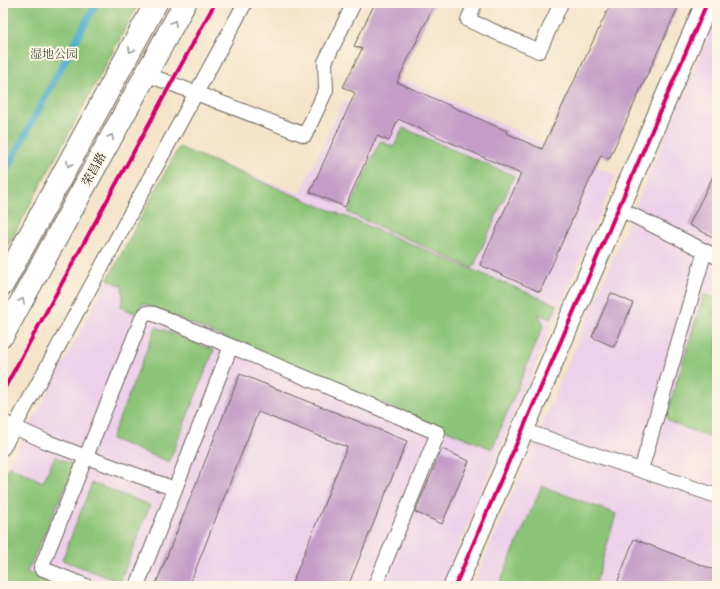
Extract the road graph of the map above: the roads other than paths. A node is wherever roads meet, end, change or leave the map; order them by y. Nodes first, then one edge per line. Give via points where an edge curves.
1 (156, 3) edge
2 (185, 3) edge
3 (245, 3) edge
4 (354, 3) edge
5 (475, 3) edge
6 (560, 3) edge
7 (707, 3) edge
8 (146, 74) junction
9 (196, 94) junction
10 (618, 208) junction
11 (711, 254) edge
12 (3, 284) edge
13 (3, 335) edge
14 (231, 346) junction
15 (9, 424) edge
16 (522, 430) junction
17 (3, 448) edge
18 (86, 457) junction
19 (641, 470) junction
20 (175, 489) junction
21 (717, 496) edge
22 (86, 586) edge
23 (138, 586) edge
24 (375, 586) edge
25 (455, 586) edge

1 -> 12 street, 荣昌路
8 -> 2 street, 荣昌路
3 - 9 lane
4 - 9 lane via 326,62 326,90 305,135
5 - 6 lane via 468,20 539,51
7 - 10 street
8 - 9 lane
13 -> 8 street, 荣昌路
9 - 15 lane
10 - 11 lane
10 - 16 street
11 - 19 lane
14 - 18 lane via 146,313
14 - 20 lane
14 - 24 lane via 438,433
15 - 17 lane
15 - 18 lane
16 - 19 lane
16 - 25 street
18 - 20 lane
18 - 22 lane via 41,568
19 - 21 lane
20 - 23 lane

